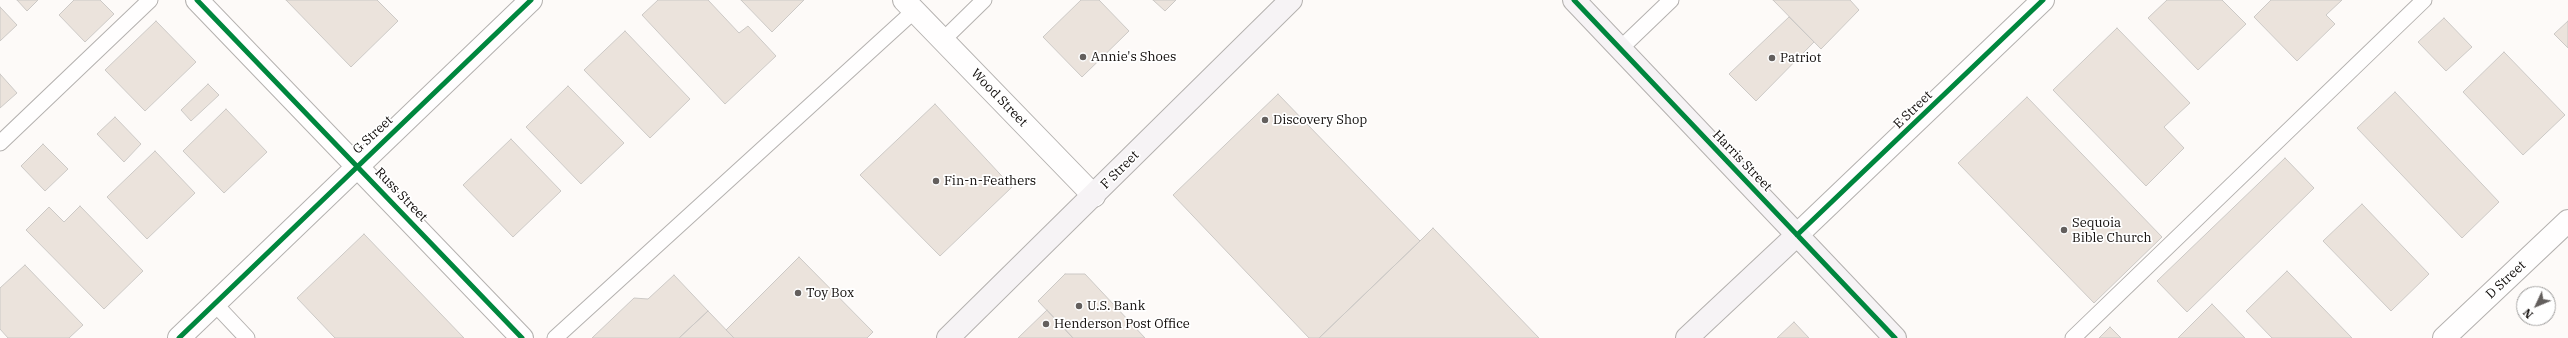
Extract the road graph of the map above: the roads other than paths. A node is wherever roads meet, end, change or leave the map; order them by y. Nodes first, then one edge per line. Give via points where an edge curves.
1 (150, 0) edge
2 (197, 0) edge
3 (531, 0) edge
4 (984, 0) edge
5 (1291, 0) edge
6 (1574, 0) edge
7 (1671, 0) edge
8 (2043, 0) edge
9 (2424, 0) edge
10 (909, 5) edge
11 (943, 40) junction
12 (1620, 49) junction
13 (0, 143) edge
14 (357, 165) junction
15 (1094, 196) junction
16 (2568, 221) edge
17 (1797, 235) junction
18 (215, 304) junction
19 (179, 338) edge
20 (247, 338) edge
21 (522, 338) edge
22 (555, 338) edge
23 (948, 338) edge
24 (1688, 338) edge
25 (1895, 338) edge
26 (2073, 338) edge
27 (2444, 338) edge

1 - 13 lane
2 - 14 street, Russ Street
3 - 14 street, G Street
4 - 11 lane
5 - 15 main road, F Street
6 - 12 main road, Harris Street
7 - 12 lane
8 - 17 street, E Street
9 - 26 lane
10 - 11 street, Wood Street
10 - 22 lane
11 - 15 street, Wood Street
12 - 17 main road, Harris Street
14 - 18 street, G Street via 312,212
14 - 21 street, Russ Street
15 - 23 main road, F Street
16 - 27 street, D Street
17 - 24 main road, E Street
17 - 25 main road, Harris Street
18 - 19 street, G Street
18 - 20 lane

